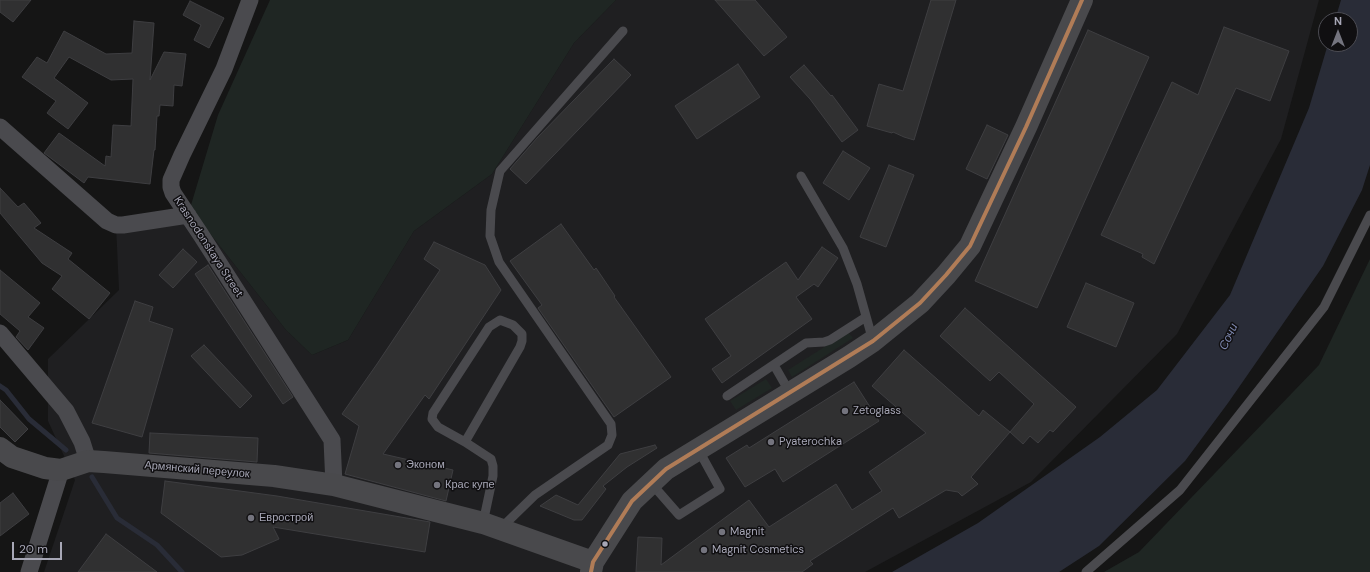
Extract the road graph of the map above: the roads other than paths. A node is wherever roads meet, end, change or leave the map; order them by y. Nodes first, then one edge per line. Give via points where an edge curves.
1 (250, 0) edge
2 (1082, 0) edge
3 (623, 31) dead end
4 (0, 127) edge
5 (801, 176) dead end
6 (1370, 215) edge
7 (188, 216) junction
8 (866, 317) junction
9 (0, 333) edge
10 (873, 341) junction
11 (774, 365) junction
12 (790, 393) junction
13 (727, 396) dead end
14 (465, 442) junction
15 (0, 448) edge
16 (698, 449) junction
17 (88, 461) junction
18 (53, 469) junction
19 (651, 483) junction
20 (334, 485) junction
21 (491, 526) junction
22 (592, 567) edge
23 (29, 572) edge
24 (1086, 572) edge

1 - 7 street, Krasnodonskaya Street via 224,69 171,180 173,193
2 - 10 street via 970,246 920,303
3 - 21 lane via 500,171 491,210 490,236 499,262 610,424 612,435 608,445
4 - 7 street via 107,221 123,225
5 - 8 lane via 843,248
6 - 24 lane via 1324,307 1180,490
7 - 20 street, Krasnodonskaya Street via 332,440
8 - 10 lane
8 - 11 lane via 830,340 806,343
9 - 17 street via 66,411 82,442
10 - 12 street
11 - 12 lane
11 - 13 lane
12 - 16 street
14 - 14 lane via 522,341 522,334 512,325 500,320 489,327 432,419 438,427
14 - 21 lane via 491,459
15 - 18 street via 12,457
16 - 19 street via 666,469
16 - 19 lane via 720,489 679,514
17 - 18 street, Армянский переулок
17 - 20 street, Армянский переулок via 274,476
18 - 23 street
19 - 22 street via 632,501
20 - 21 street, Армянский переулок
21 - 22 street, Армянский переулок

